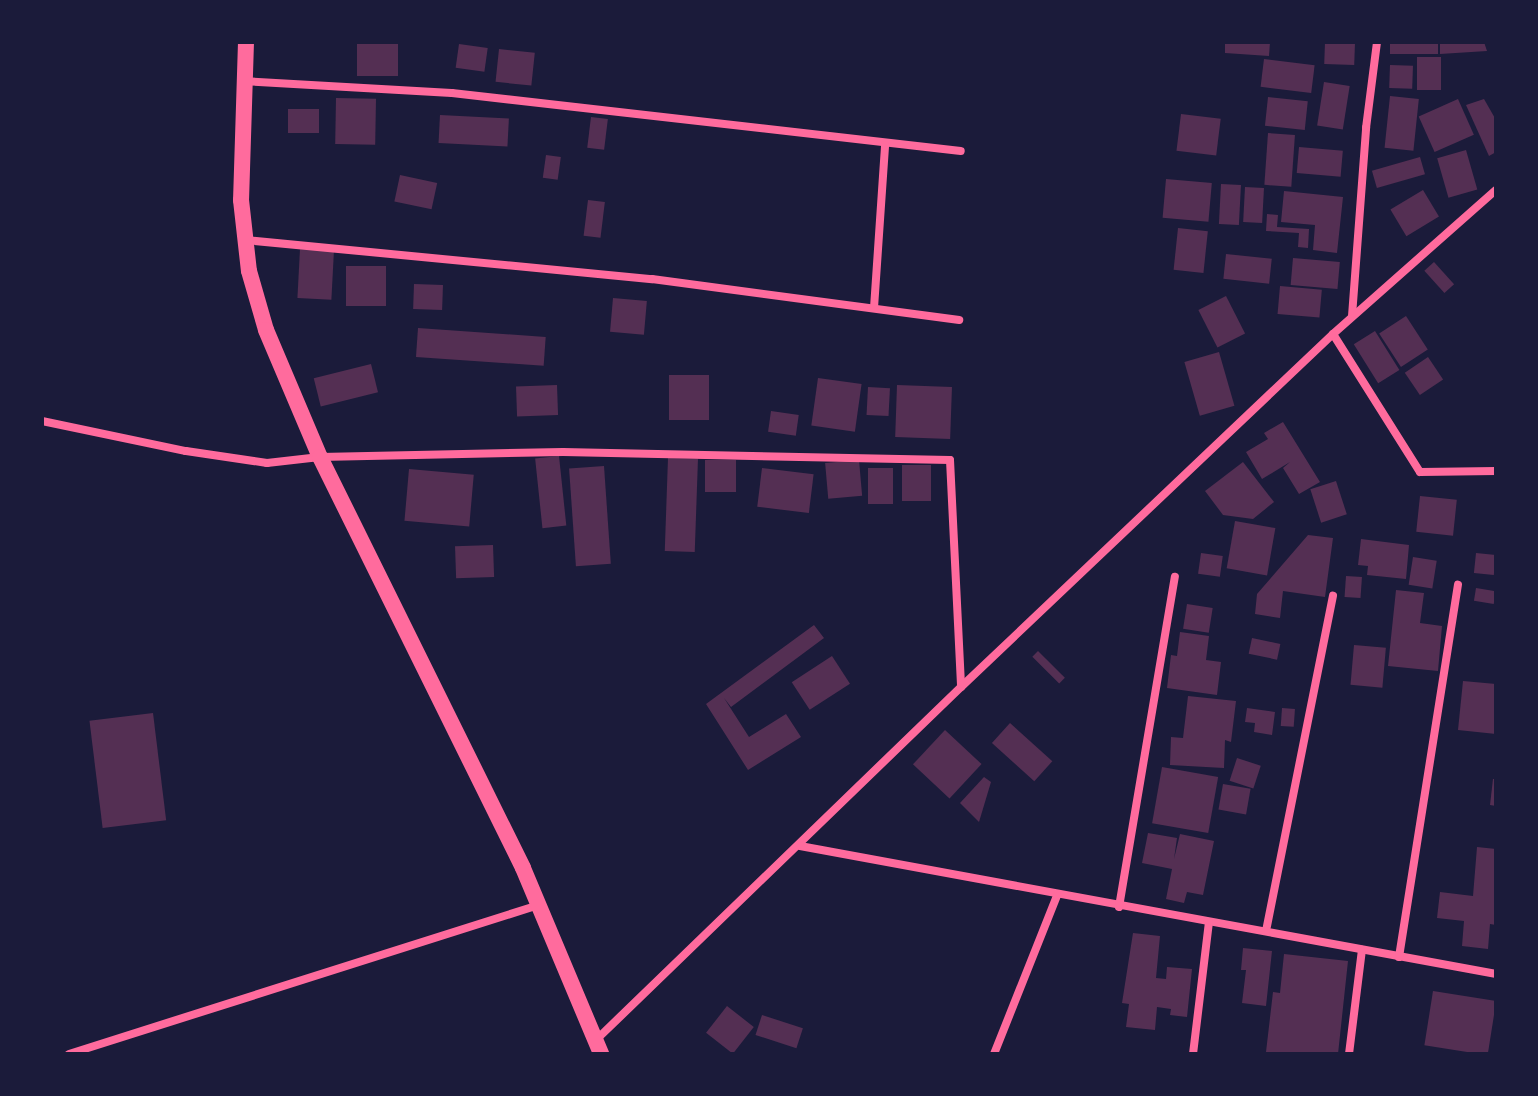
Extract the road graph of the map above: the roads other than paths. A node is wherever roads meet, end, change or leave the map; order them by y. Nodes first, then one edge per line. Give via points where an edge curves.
1 (246, 42) edge
2 (1377, 42) edge
3 (242, 81) junction
4 (885, 145) junction
5 (961, 151) dead end
6 (1496, 190) edge
7 (244, 240) junction
8 (874, 308) junction
9 (1352, 316) junction
10 (959, 320) dead end
11 (1333, 334) junction
12 (42, 421) edge
13 (320, 457) junction
14 (1496, 471) edge
15 (1175, 577) dead end
16 (1458, 585) dead end
17 (1333, 596) dead end
18 (961, 687) junction
19 (800, 846) junction
20 (1057, 896) junction
21 (539, 905) junction
22 (1119, 907) junction
23 (1209, 922) junction
24 (1266, 931) junction
25 (1362, 950) junction
26 (1399, 957) junction
27 (1496, 974) edge
28 (598, 1048) edge
29 (69, 1054) edge
30 (994, 1054) edge
31 (1193, 1054) edge
32 (1349, 1054) edge

1 - 3 main road
2 - 9 street
3 - 4 street via 452,93
3 - 7 main road
4 - 5 street
4 - 8 street
6 - 9 street
7 - 8 street via 652,279
7 - 13 main road via 266,330
8 - 10 street
9 - 11 street
11 - 14 street via 1420,472
11 - 18 street
12 - 13 street via 267,463
13 - 18 street via 563,452 950,460
13 - 21 main road
15 - 22 street
16 - 26 street
17 - 24 street
18 - 19 street
19 - 20 street
19 - 28 street
20 - 22 street
20 - 30 street
21 - 28 main road
21 - 29 street
22 - 23 street
23 - 24 street
23 - 31 street
24 - 25 street
25 - 26 street
25 - 32 street
26 - 27 street

